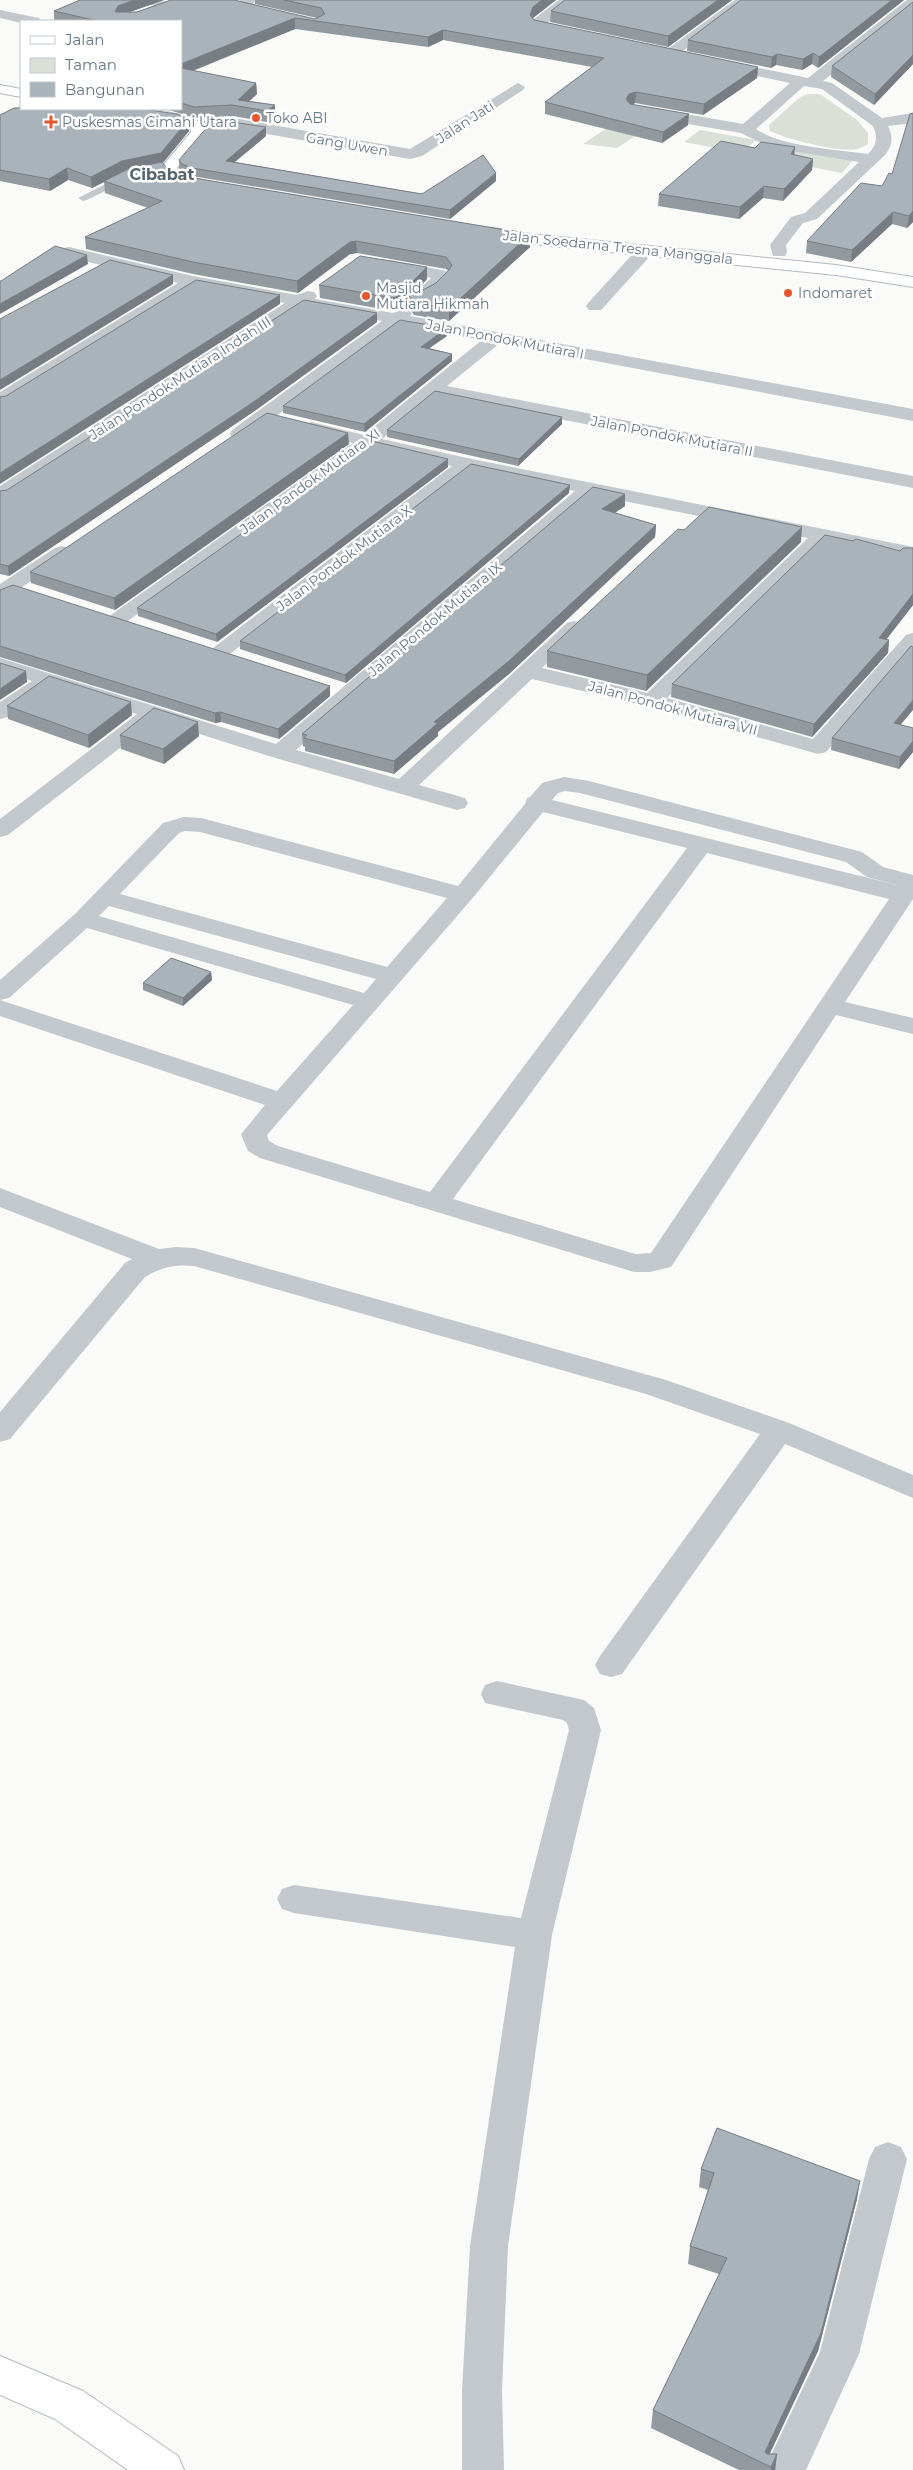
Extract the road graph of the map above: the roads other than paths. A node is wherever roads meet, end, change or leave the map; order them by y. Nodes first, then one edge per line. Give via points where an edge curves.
1 (148, 0) edge
2 (183, 0) edge
3 (249, 0) edge
4 (568, 0) edge
5 (744, 0) edge
6 (913, 2) edge
7 (168, 5) junction
8 (0, 14) edge
9 (142, 15) edge
10 (289, 18) edge
11 (913, 18) edge
12 (29, 20) edge
13 (583, 37) edge
14 (688, 58) edge
15 (708, 61) edge
16 (814, 82) junction
17 (518, 87) dead end
18 (0, 90) edge
19 (20, 93) edge
20 (122, 110) edge
21 (636, 110) edge
22 (913, 118) edge
23 (879, 123) junction
24 (195, 124) junction
25 (746, 129) junction
26 (410, 154) joint
27 (871, 159) junction
28 (140, 172) edge
29 (218, 187) edge
30 (83, 198) dead end
31 (472, 229) edge
32 (646, 250) junction
33 (68, 252) edge
34 (776, 258) junction
35 (108, 261) junction
36 (375, 263) edge
37 (83, 275) edge
38 (193, 281) junction
39 (913, 282) edge
40 (317, 289) dead end
41 (421, 297) edge
42 (301, 301) junction
43 (596, 306) dead end
44 (400, 316) junction
45 (497, 337) junction
46 (432, 389) junction
47 (0, 400) edge
48 (913, 415) edge
49 (264, 416) junction
50 (368, 441) junction
51 (224, 444) edge
52 (467, 464) junction
53 (913, 482) edge
54 (591, 488) junction
55 (0, 494) edge
56 (821, 536) junction
57 (77, 542) edge
58 (913, 554) edge
59 (4, 587) edge
60 (38, 594) edge
61 (591, 611) edge
62 (146, 628) edge
63 (913, 639) edge
64 (248, 660) edge
65 (0, 664) edge
66 (527, 671) junction
67 (47, 679) junction
68 (652, 700) junction
69 (0, 712) edge
70 (152, 712) junction
71 (280, 752) junction
72 (404, 787) junction
73 (457, 803) dead end
74 (535, 803) junction
75 (0, 830) edge
76 (701, 845) junction
77 (910, 888) edge
78 (463, 895) junction
79 (104, 897) junction
80 (83, 919) junction
81 (392, 976) junction
82 (0, 993) edge
83 (369, 1002) junction
84 (828, 1006) junction
85 (0, 1008) edge
86 (913, 1026) edge
87 (283, 1102) junction
88 (0, 1198) edge
89 (437, 1202) junction
90 (155, 1258) junction
91 (779, 1430) junction
92 (0, 1432) edge
93 (913, 1487) edge
94 (611, 1665) dead end
95 (497, 1694) dead end
96 (294, 1899) dead end
97 (534, 1936) junction
98 (888, 2158) dead end
99 (0, 2375) edge
100 (164, 2470) edge
101 (483, 2470) edge
102 (785, 2470) edge

1 - 7 street
2 - 7 street
3 - 10 street via 240,6
4 - 13 street via 539,22 539,26
5 - 14 street via 665,53
6 - 16 street
7 - 9 street
8 - 12 street
11 - 16 street
15 - 16 street
16 - 23 street
16 - 25 street
17 - 26 street, Jalan Jati
18 - 19 main road
20 - 24 main road
21 - 25 street
22 - 23 street
23 - 27 street via 884,133 884,146
24 - 26 street, Gang Uwen via 233,123
24 - 29 main road via 199,133 164,168 189,182
25 - 27 street via 750,134 775,143
27 - 34 street via 811,216 797,220 794,247
28 - 30 lane
31 - 32 main road, Jalan Soedarna Tresna Manggala via 531,239
32 - 34 main road, Jalan Soedarna Tresna Manggala
32 - 43 street
33 - 35 street, Jalan Pondok Mutiara I
34 - 39 main road, Jalan Soedarna Tresna Manggala
35 - 37 street
35 - 38 street, Jalan Pondok Mutiara I
36 - 41 street via 440,274 442,277
38 - 42 street, Jalan Pondok Mutiara I
38 - 47 street
40 - 42 street, Jalan Pondok Mutiara Indah III
42 - 44 street, Jalan Pondok Mutiara I
42 - 55 street, Jalan Pondok Mutiara Indah III
44 - 45 street, Jalan Pondok Mutiara I
44 - 49 street
45 - 46 street, Jalan Pandok Mutiara XI
45 - 48 street, Jalan Pondok Mutiara I
46 - 50 street, Jalan Pandok Mutiara XI
46 - 53 street, Jalan Pondok Mutiara II
49 - 50 street
49 - 51 street
50 - 52 street
50 - 62 street, Jalan Pandok Mutiara XI via 109,616
52 - 54 street
52 - 64 street, Jalan Pondok Mutiara X via 211,649
54 - 56 street via 690,518
54 - 71 street, Jalan Pondok Mutiara IX via 339,689
56 - 58 street
56 - 68 street
57 - 59 street
59 - 60 street
61 - 66 street
63 - 68 street, Jalan Pondok Mutiara VII via 818,747
65 - 67 street
66 - 68 street, Jalan Pondok Mutiara VII
66 - 72 street
67 - 69 street
67 - 70 street
70 - 71 street
70 - 75 street
71 - 72 street
72 - 73 street
74 - 76 street
74 - 77 street via 550,788 564,784 581,786 854,858
74 - 78 street
76 - 77 street
76 - 89 street
77 - 84 street
78 - 79 street via 201,825 184,824 172,828
78 - 81 street
79 - 80 street
79 - 81 street
80 - 82 street
80 - 83 street
81 - 83 street
83 - 87 street
84 - 86 street
84 - 89 street via 661,1260 634,1263
85 - 87 street
87 - 89 street via 254,1134 257,1146
88 - 90 street
90 - 91 street via 169,1254 194,1257 656,1387
90 - 92 street via 134,1270
91 - 93 street
91 - 94 street
95 - 97 street via 572,1709 582,1717 584,1730
96 - 97 street
97 - 101 street via 489,2246 482,2391
98 - 102 street via 839,2354
99 - 100 main road via 69,2406

